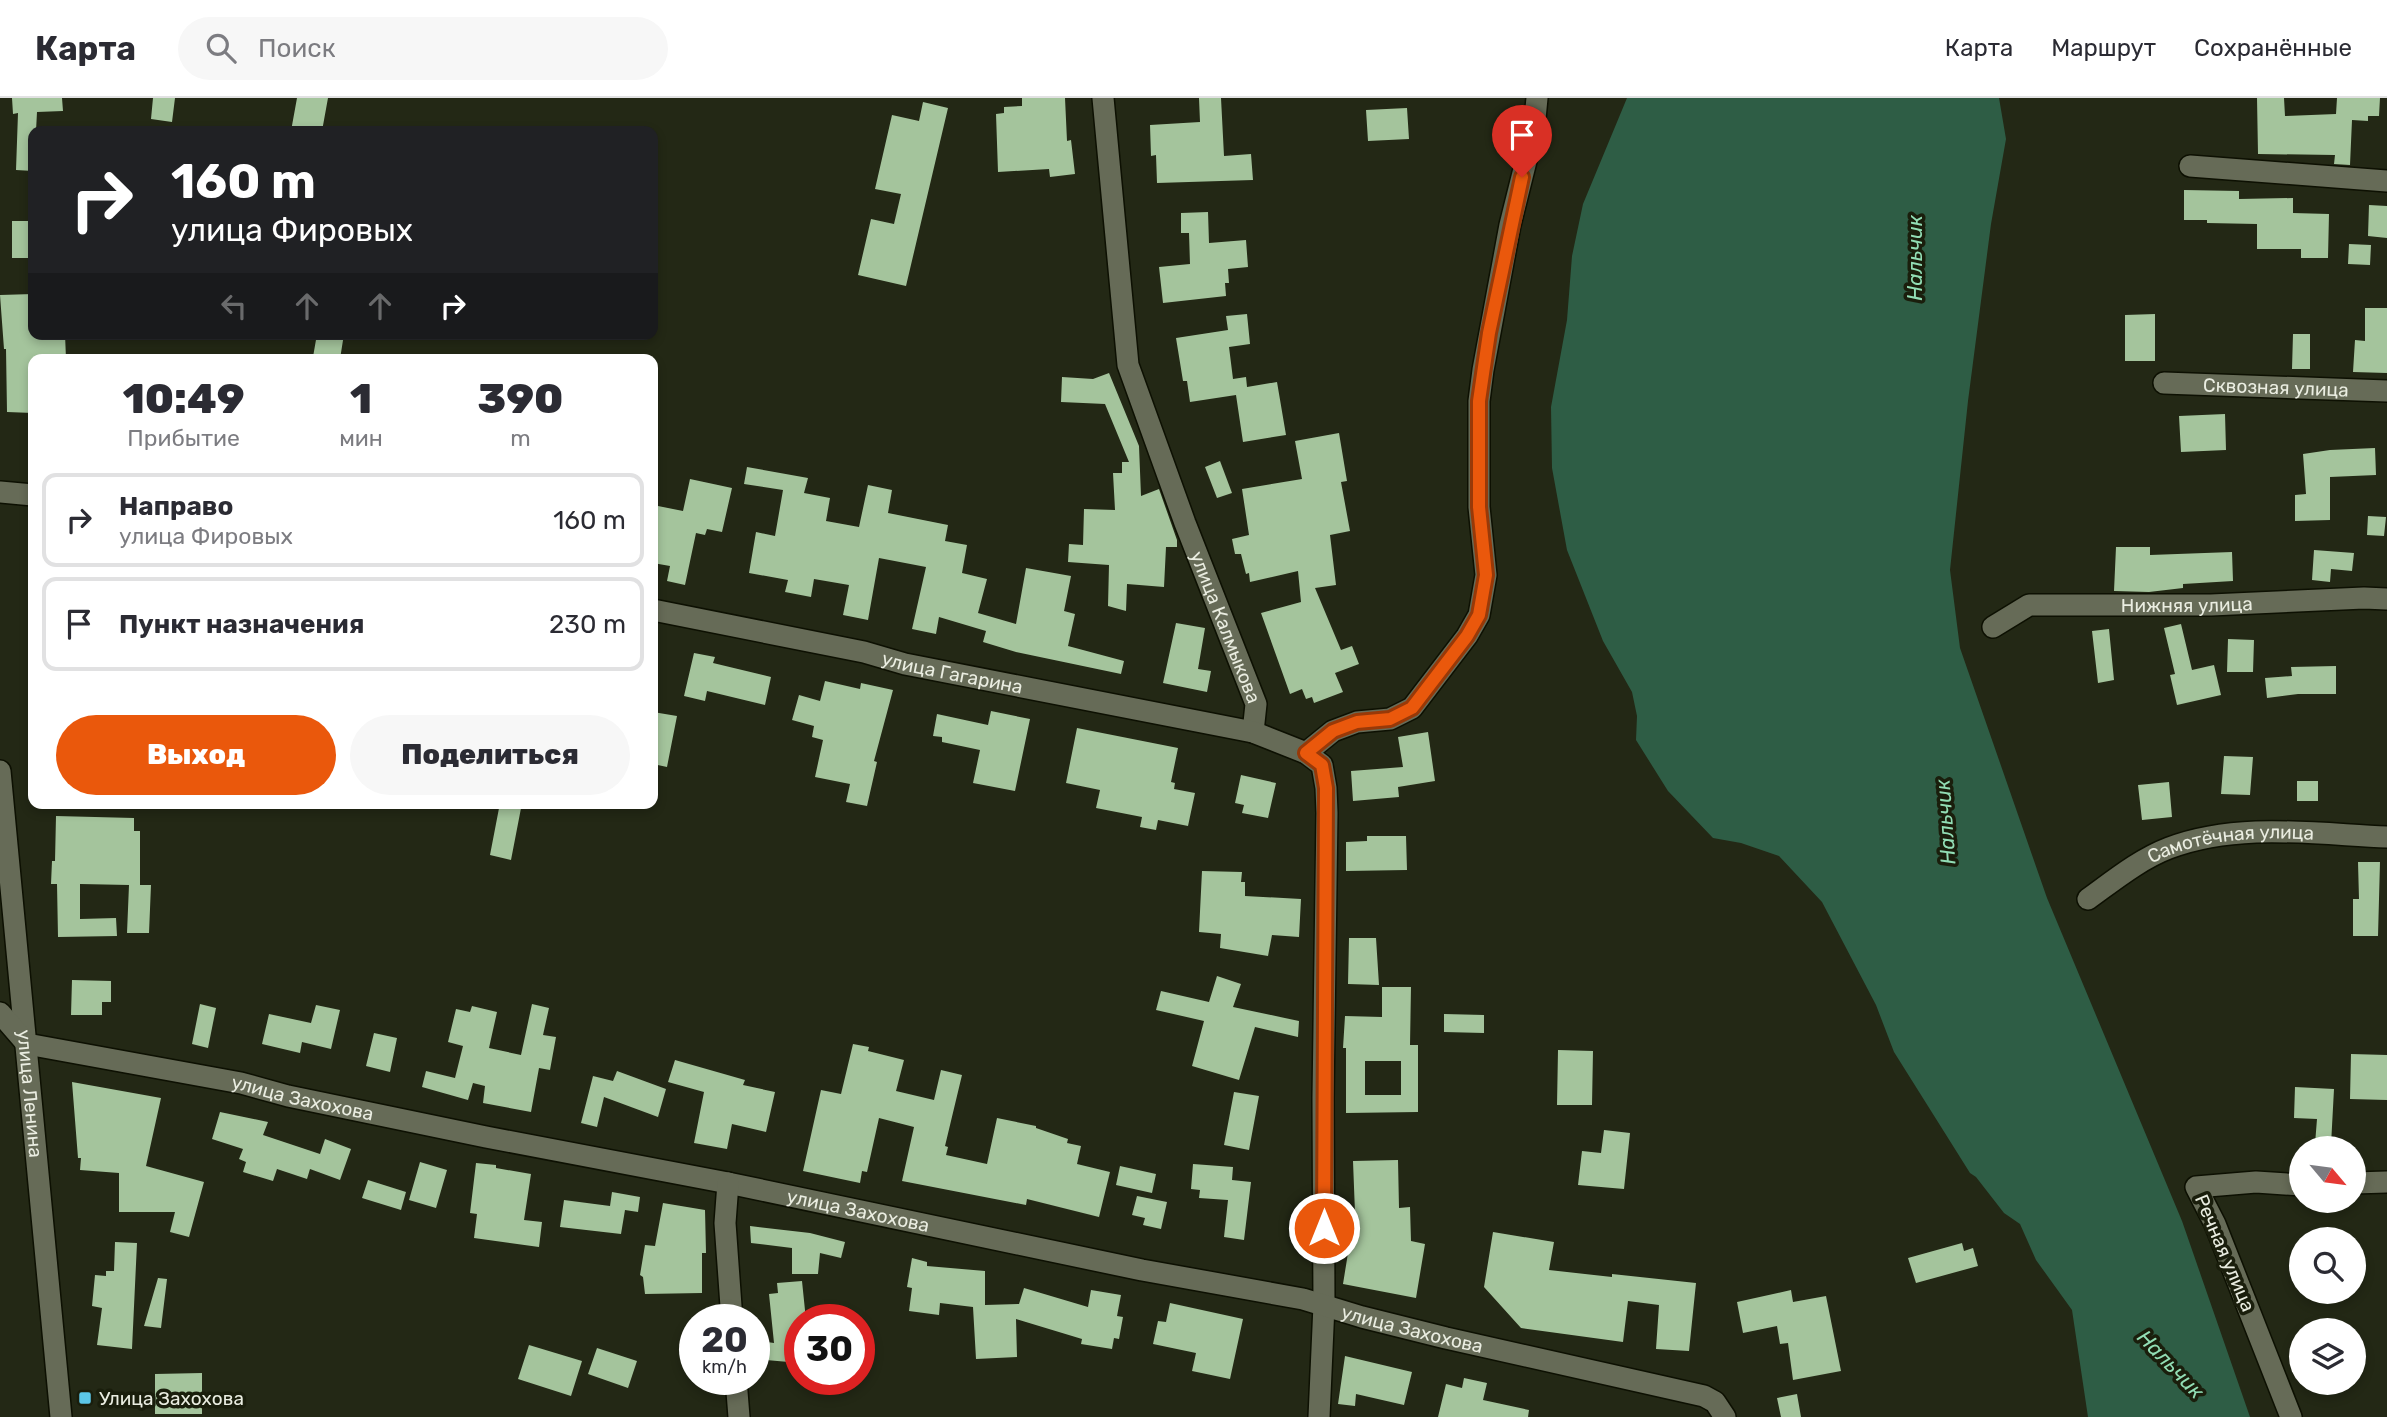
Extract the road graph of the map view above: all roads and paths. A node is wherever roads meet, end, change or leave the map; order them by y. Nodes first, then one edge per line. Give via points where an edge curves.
1 (1102, 98) edge
2 (1537, 98) edge
3 (2190, 166) dead end
4 (2387, 181) edge
5 (2165, 383) dead end
6 (2387, 391) edge
7 (0, 492) edge
8 (28, 495) edge
9 (2387, 599) edge
10 (658, 611) edge
11 (1993, 627) dead end
12 (1253, 732) junction
13 (1306, 753) junction
14 (0, 771) edge
15 (2387, 837) edge
16 (2088, 899) dead end
17 (0, 1013) edge
18 (27, 1044) junction
19 (2387, 1182) edge
20 (2366, 1183) edge
21 (728, 1184) junction
22 (2289, 1184) edge
23 (731, 1304) edge
24 (1324, 1305) junction
25 (737, 1395) edge
26 (1723, 1414) edge
27 (61, 1417) edge
28 (739, 1417) edge
29 (1319, 1417) edge
30 (2291, 1417) edge

1 - 12 street, улица Калмыкова via 1128,365 1256,704
2 - 13 street via 1479,401 1479,507 1486,575 1479,615 1412,708 1390,719 1357,722 1333,731
3 - 4 street
5 - 6 street, Сквозная улица
7 - 8 street
9 - 11 street, Нижняя улица via 2211,605 2029,604
10 - 12 street, улица Гагарина
12 - 13 street, улица Калмыкова
13 - 24 street via 1322,765 1327,814
14 - 18 street, улица Ленина
15 - 16 street, Самотёчная улица via 2261,831 2198,839 2167,849
17 - 18 street
18 - 21 street, улица Захохова via 241,1083 473,1135
18 - 27 street, улица Ленина
19 - 20 street
21 - 23 street via 725,1223
21 - 24 street, улица Захохова
22 - 30 street, Речная улица via 2196,1187
24 - 26 street, улица Захохова via 1446,1338 1704,1396
24 - 29 street
25 - 28 street

